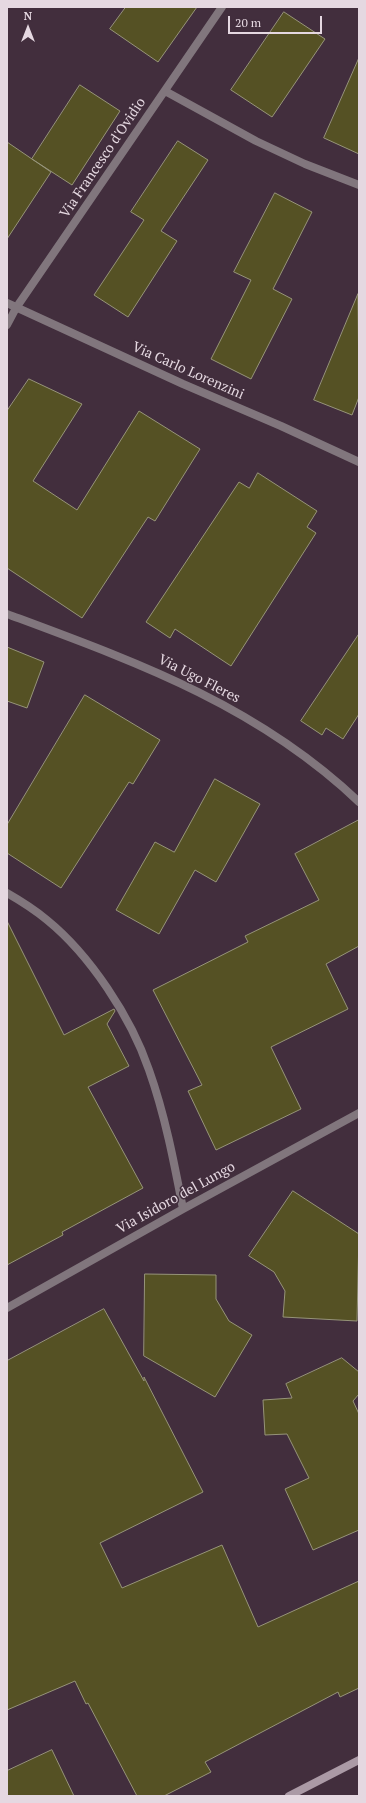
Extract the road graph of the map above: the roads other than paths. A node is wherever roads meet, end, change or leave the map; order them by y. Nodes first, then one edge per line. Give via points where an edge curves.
1 (222, 7) edge
2 (165, 91) junction
3 (359, 185) edge
4 (7, 303) edge
5 (16, 308) junction
6 (7, 325) edge
7 (359, 462) edge
8 (7, 614) edge
9 (359, 802) edge
10 (7, 893) edge
11 (359, 1113) edge
12 (183, 1209) junction
13 (7, 1308) edge
14 (359, 1760) edge
15 (289, 1796) edge

1 - 2 street, Via Francesco d'Ovidio
2 - 3 street via 256,141
2 - 5 street, Via Francesco d'Ovidio
4 - 5 street, Via Carlo Lorenzini
5 - 6 street, Via Francesco d'Ovidio
5 - 7 street, Via Carlo Lorenzini
8 - 9 street, Via Ugo Fleres via 136,662 196,690 278,737
10 - 12 street via 47,919 63,933 103,980 126,1021 149,1068 173,1157
11 - 12 street, Via Isidoro del Lungo
12 - 13 street, Via Isidoro del Lungo
14 - 15 main road

